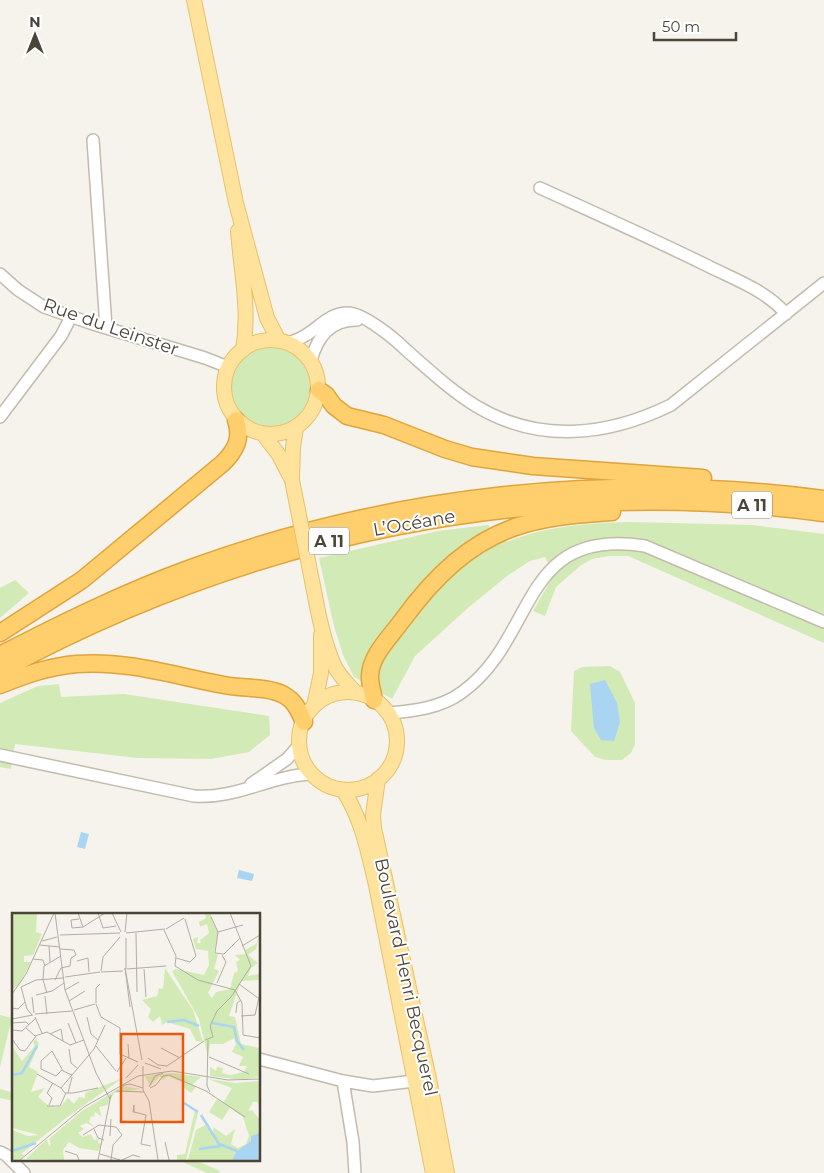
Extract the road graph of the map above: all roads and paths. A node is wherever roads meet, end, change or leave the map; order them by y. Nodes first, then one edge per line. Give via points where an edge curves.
1 (194, 0) edge
2 (93, 140) dead end
3 (540, 188) dead end
4 (236, 203) junction
5 (0, 274) edge
6 (824, 283) edge
7 (786, 314) junction
8 (71, 317) junction
9 (369, 322) junction
10 (106, 327) junction
11 (284, 342) junction
12 (242, 350) junction
13 (311, 361) junction
14 (228, 367) junction
15 (319, 390) junction
16 (0, 417) edge
17 (236, 420) junction
18 (296, 428) junction
19 (263, 434) junction
20 (292, 480) junction
21 (777, 493) junction
22 (824, 499) edge
23 (680, 501) junction
24 (824, 513) edge
25 (824, 622) edge
26 (321, 627) junction
27 (0, 633) edge
28 (0, 655) edge
29 (0, 671) edge
30 (0, 685) edge
31 (356, 693) junction
32 (374, 700) junction
33 (314, 706) junction
34 (389, 713) junction
35 (304, 722) junction
36 (300, 744) junction
37 (0, 755) edge
38 (311, 774) junction
39 (378, 780) junction
40 (343, 790) junction
41 (239, 792) junction
42 (260, 1059) edge
43 (429, 1079) junction
44 (343, 1081) junction
45 (415, 1082) junction
46 (0, 1152) edge
47 (24, 1173) edge
48 (355, 1173) edge
49 (433, 1173) edge
50 (447, 1173) edge

1 - 4 main road
2 - 10 street
3 - 7 street via 755,290 778,304
4 - 11 main road via 266,318
4 - 12 main road via 246,304
5 - 8 street, Rue du Leinster via 44,307
6 - 7 street
7 - 9 street via 671,405 622,425 578,432 524,426 477,407
8 - 10 street, Rue du Leinster
8 - 16 street via 61,336
9 - 11 street via 352,313 339,314 326,319 306,335
9 - 13 street via 348,320 335,325 319,339
10 - 14 street, Rue du Leinster
11 - 12 main road via 263,341
11 - 13 main road via 300,350
12 - 14 main road
13 - 15 main road
14 - 17 main road via 224,391 227,406
15 - 18 main road via 310,416
15 - 21 highway via 347,416 384,425 472,457 533,466 754,482
17 - 19 main road
17 - 27 highway via 238,440 223,463 82,580
18 - 19 main road via 280,434
18 - 20 main road
19 - 20 main road
20 - 26 main road, bridge
21 - 22 highway, L’Océane / A 11
21 - 28 highway, L’Océane / A 11 via 682,487 572,489 482,498 380,514 269,542 190,568 110,601
23 - 24 highway, L’Océane / A 11
23 - 29 highway, L’Océane / A 11 via 573,503 492,510 332,540 253,562 155,598
23 - 32 highway via 656,510 576,515 525,524 470,549 435,580 377,655 370,678
25 - 34 street via 645,546 594,545 569,555 550,570 530,597 506,644 475,682 460,694 433,706
26 - 31 main road via 334,664
26 - 33 main road via 320,673
30 - 35 highway via 56,666 129,665 223,685 273,691 296,704
31 - 32 main road
31 - 33 main road via 334,695
32 - 34 main road
33 - 35 main road
34 - 39 main road via 396,733 396,750 391,765
35 - 36 main road
36 - 38 main road via 303,760
36 - 41 street via 287,759
37 - 41 street via 194,796 212,797
38 - 40 main road via 331,787
38 - 41 street via 288,776
39 - 40 main road via 364,787
39 - 43 main road, Boulevard Henri Becquerel via 374,828
40 - 45 main road, Boulevard Henri Becquerel via 356,810 365,838
42 - 44 street
43 - 45 street
43 - 50 main road, Boulevard Henri Becquerel
44 - 45 street via 373,1086
44 - 48 street via 354,1142
45 - 49 main road, Boulevard Henri Becquerel
46 - 47 street

